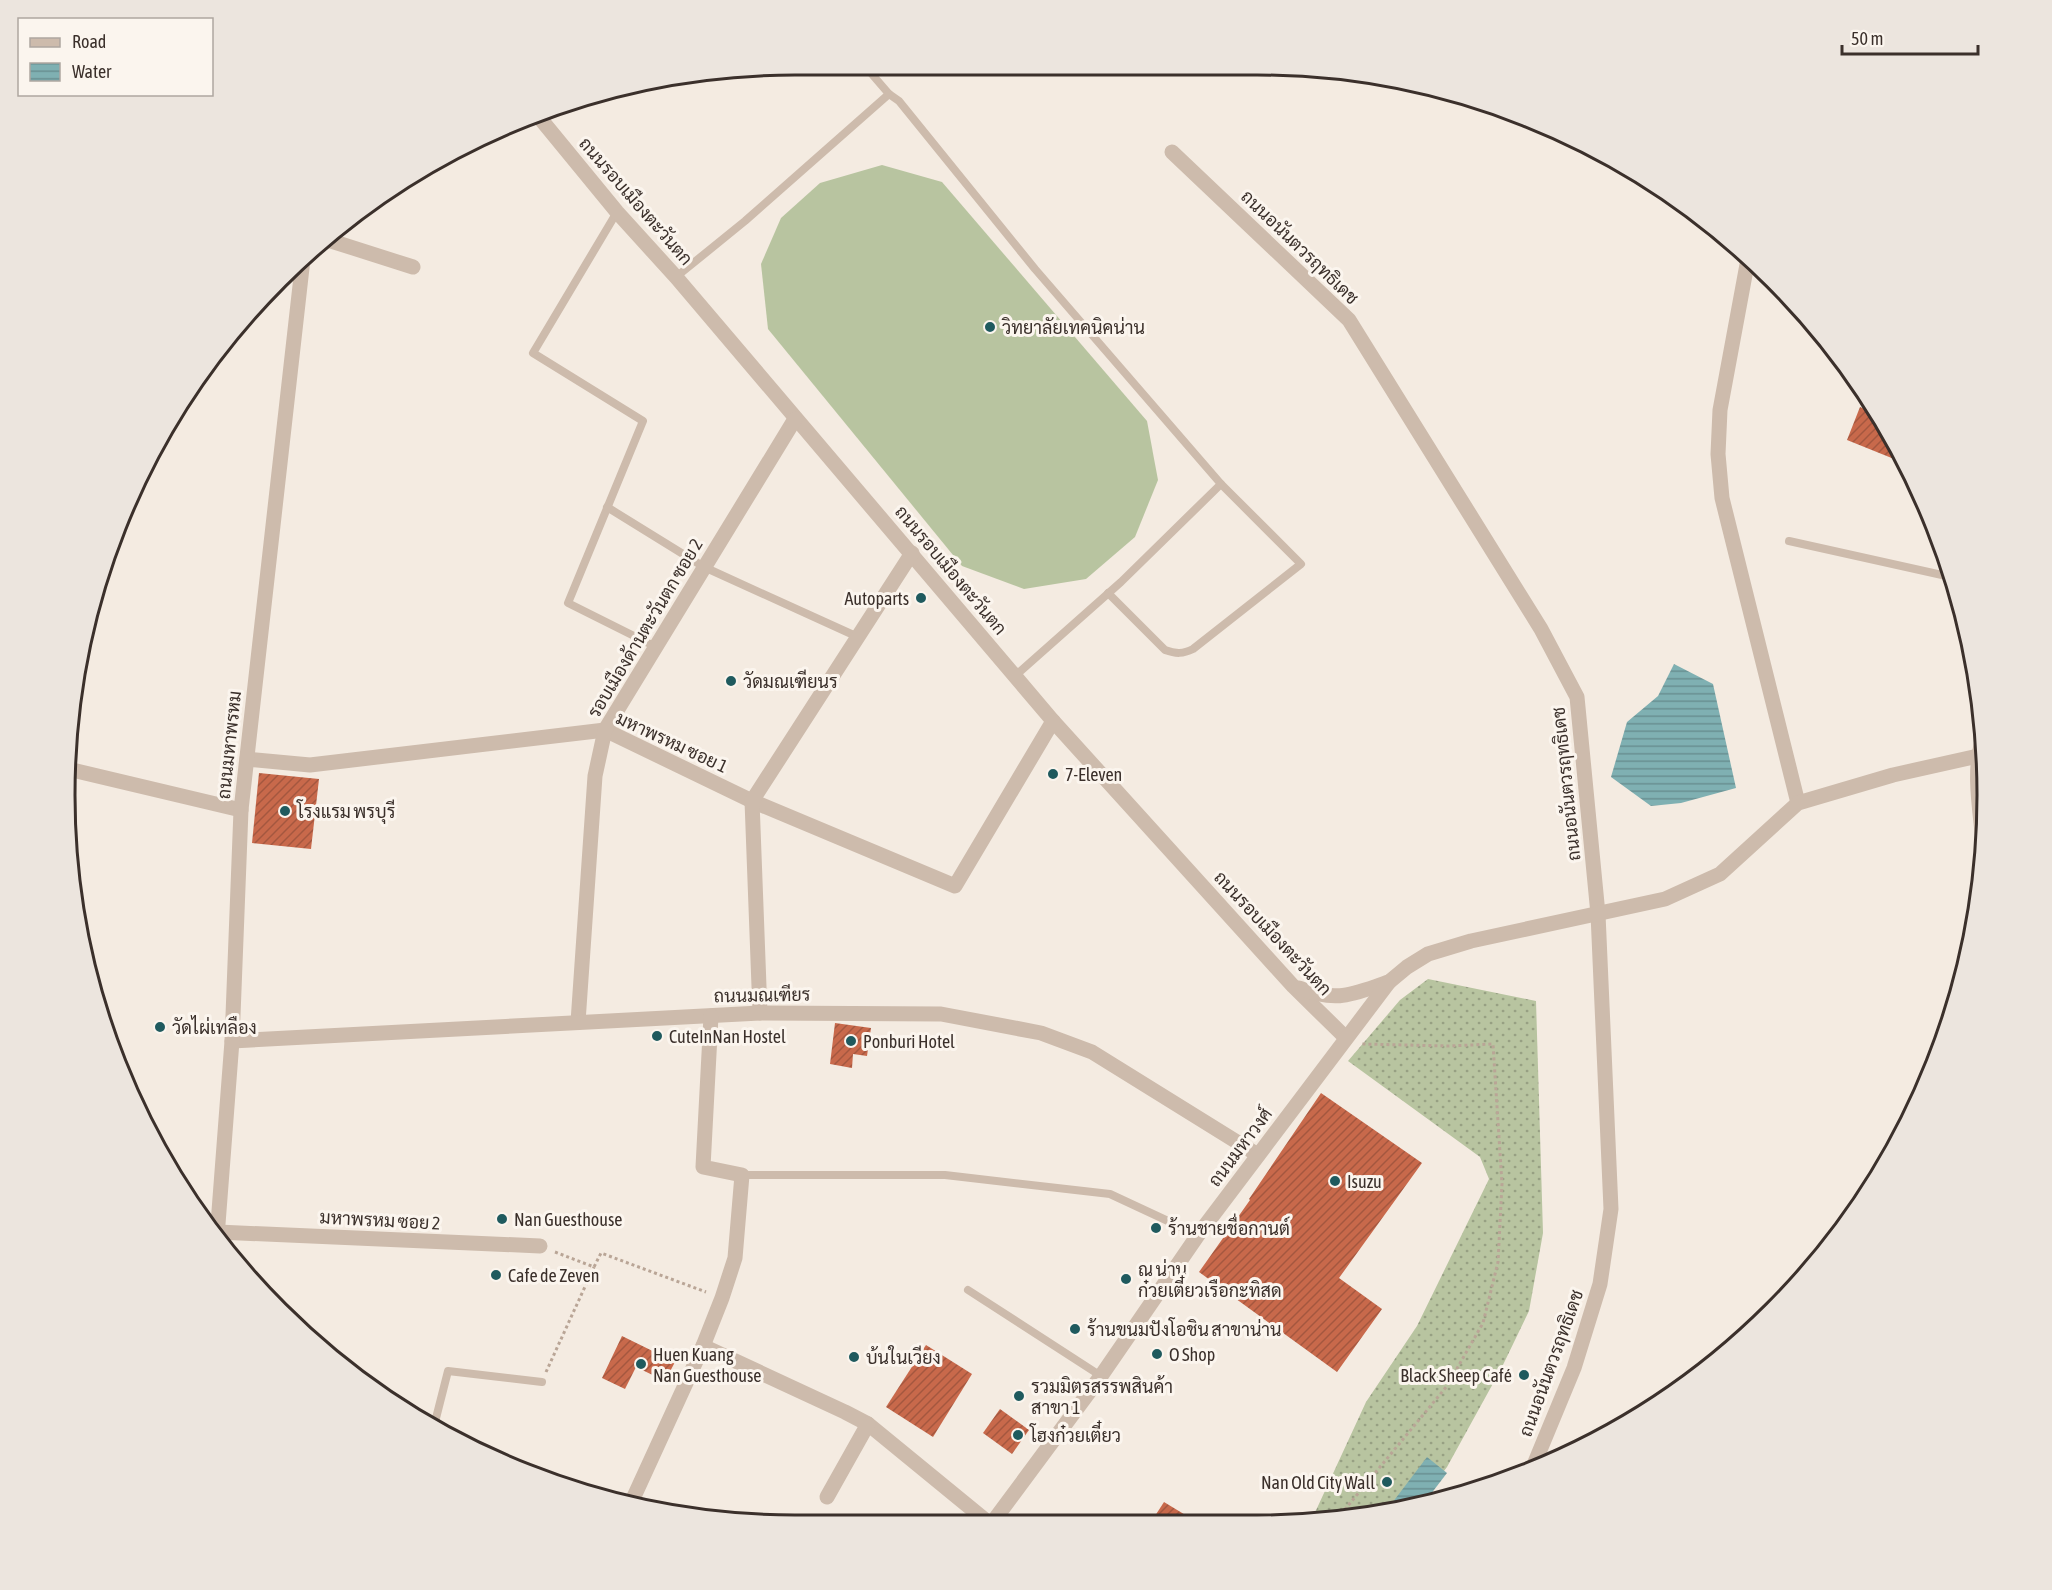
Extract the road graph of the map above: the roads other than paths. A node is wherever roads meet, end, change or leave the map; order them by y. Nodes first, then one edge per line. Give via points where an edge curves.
1 (873, 75) edge
2 (889, 94) junction
3 (542, 121) edge
4 (1172, 152) dead end
5 (617, 212) junction
6 (335, 242) edge
7 (412, 267) dead end
8 (1746, 268) edge
9 (302, 271) edge
10 (676, 277) junction
11 (795, 419) junction
12 (1221, 484) junction
13 (607, 507) junction
14 (1789, 541) dead end
15 (912, 553) junction
16 (704, 567) junction
17 (1942, 575) edge
18 (1108, 593) junction
19 (858, 638) junction
20 (656, 647) junction
21 (1015, 676) junction
22 (1053, 721) junction
23 (605, 730) junction
24 (1975, 750) edge
25 (247, 759) junction
26 (76, 771) edge
27 (752, 801) junction
28 (1798, 803) junction
29 (241, 810) junction
30 (1598, 914) junction
31 (1389, 982) junction
32 (1293, 986) junction
33 (760, 1013) junction
34 (711, 1016) junction
35 (578, 1022) junction
36 (1346, 1038) junction
37 (232, 1041) junction
38 (1258, 1155) junction
39 (742, 1175) junction
40 (218, 1225) edge
41 (225, 1234) edge
42 (1198, 1235) junction
43 (540, 1246) road end
44 (968, 1290) dead end
45 (703, 1346) junction
46 (1101, 1376) junction
47 (542, 1382) road end
48 (436, 1419) edge
49 (867, 1424) junction
50 (1542, 1456) edge
51 (634, 1496) edge
52 (827, 1497) dead end
53 (979, 1515) edge
54 (998, 1515) edge

1 - 2 lane
2 - 10 lane
2 - 12 lane via 899,101 1035,268
3 - 5 street, ถนนรอบเมืองตะวันตก
4 - 30 street, ถนนอนันตวรฤทธิเดช via 1349,320 1542,629 1578,697
5 - 10 street, ถนนรอบเมืองตะวันตก
5 - 13 lane via 533,353 643,421
6 - 7 street
8 - 28 street via 1720,410 1722,498
9 - 25 street, ถนนมหาพรหม
10 - 11 street, ถนนรอบเมืองตะวันตก
11 - 15 street, ถนนรอบเมืองตะวันตก
11 - 16 street, รอบเมืองด้านตะวันตก ซอย 2
12 - 18 lane
12 - 18 lane via 1301,564 1183,654 1166,650
13 - 16 lane
13 - 20 lane via 568,603
14 - 17 lane
15 - 19 street
15 - 21 street, ถนนรอบเมืองตะวันตก
16 - 19 lane
16 - 20 street, รอบเมืองด้านตะวันตก ซอย 2
18 - 21 lane
19 - 27 street
20 - 23 street, รอบเมืองด้านตะวันตก ซอย 2
21 - 22 street, ถนนรอบเมืองตะวันตก
22 - 27 street, มหาพรหม ซอย 1 via 955,886
22 - 32 street, ถนนรอบเมืองตะวันตก
23 - 25 street, มหาพรหม ซอย 1 via 310,765
23 - 27 street, มหาพรหม ซอย 1
23 - 35 street, รอบเมืองด้านตะวันตก ซอย 2 via 594,776
24 - 28 street
25 - 29 street, ถนนมหาพรหม
26 - 29 street
27 - 33 street
28 - 30 street, ถนนมหาวงศ์ via 1720,874 1665,899
29 - 37 street, ถนนมหาพรหม
30 - 31 street, ถนนมหาวงศ์ via 1449,947 1421,958
30 - 50 street, ถนนอนันตวรฤทธิเดช via 1611,1209 1600,1284
31 - 32 street via 1333,997
31 - 36 street, ถนนมหาวงศ์
32 - 36 street, ถนนรอบเมืองตะวันตก
33 - 34 street, ถนนมณเฑียร
33 - 38 street, ถนนมณเฑียร via 940,1014 1041,1033 1092,1052
34 - 35 street, ถนนมณเฑียร
34 - 39 street via 703,1167
35 - 37 street, ถนนมณเฑียร
36 - 38 street, ถนนมหาวงศ์
37 - 40 street, ถนนมหาพรหม
38 - 42 street, ถนนมหาวงศ์
39 - 42 lane via 945,1175 1110,1194
39 - 45 street via 735,1258
41 - 43 street, มหาพรหม ซอย 2
42 - 46 street, ถนนมหาวงศ์
44 - 46 lane
45 - 49 street
45 - 51 street
46 - 54 street, ถนนมหาวงศ์
47 - 48 lane via 448,1371
49 - 52 street
49 - 53 street

